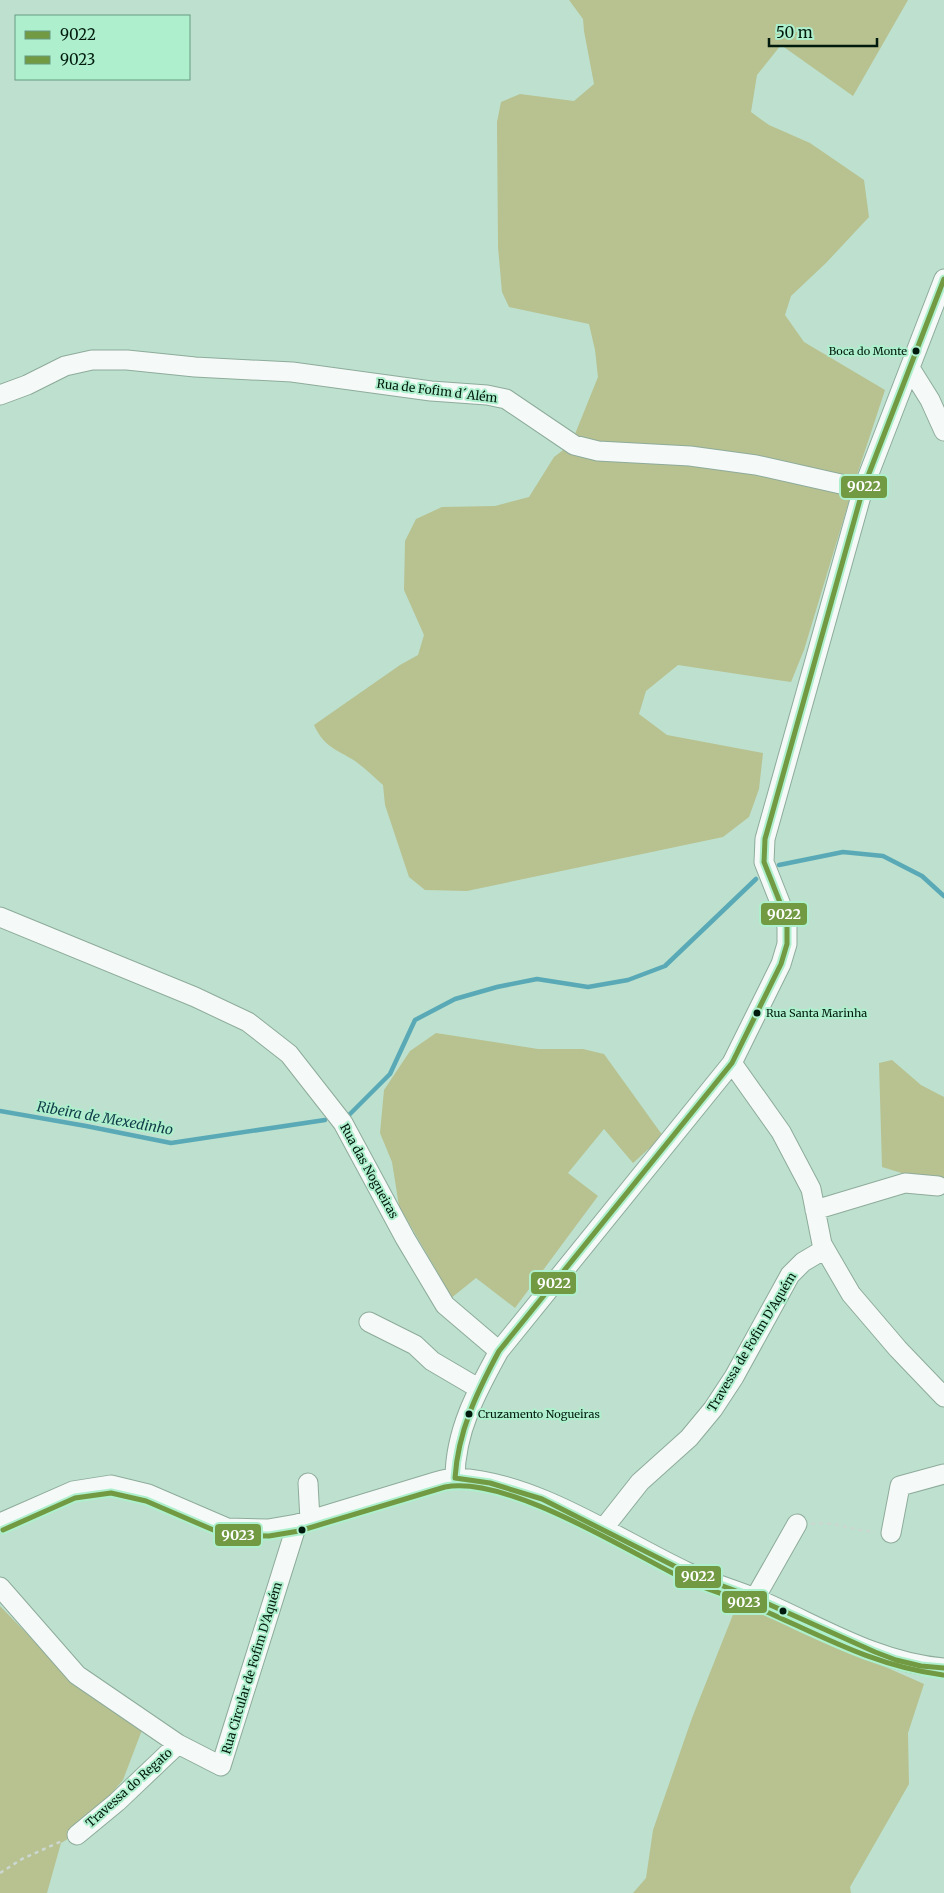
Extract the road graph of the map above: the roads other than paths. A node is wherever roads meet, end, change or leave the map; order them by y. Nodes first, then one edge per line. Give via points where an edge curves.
1 (944, 279) edge
2 (910, 368) junction
3 (0, 395) edge
4 (944, 431) edge
5 (863, 490) junction
6 (0, 916) edge
7 (732, 1063) junction
8 (938, 1186) dead end
9 (815, 1210) junction
10 (826, 1249) junction
11 (369, 1322) dead end
12 (499, 1350) junction
13 (478, 1388) junction
14 (944, 1398) edge
15 (944, 1474) edge
16 (456, 1478) junction
17 (308, 1483) dead end
18 (303, 1522) junction
19 (0, 1523) edge
20 (797, 1524) road end
21 (603, 1529) junction
22 (891, 1533) road end
23 (0, 1587) edge
24 (756, 1598) junction
25 (944, 1668) edge
26 (178, 1744) junction
27 (77, 1835) road end

1 - 2 street
2 - 4 street
2 - 5 street
3 - 5 street, Rua de Fofim d´Além via 27,386 65,366 92,360 292,372 431,391 487,395 506,399 574,445 598,451 690,456 756,464
5 - 7 street via 765,839 764,862 783,910 787,944
6 - 12 street, Rua das Nogueiras via 248,1022 289,1054 343,1123 445,1304
7 - 9 street via 781,1132 811,1189
7 - 12 street
8 - 9 street via 905,1183
9 - 10 street
10 - 14 street via 851,1294
10 - 21 street, Travessa de Fofim D'Aquém via 803,1262 790,1275 734,1377 702,1424 640,1482
11 - 13 street via 415,1345 432,1361
12 - 13 street
13 - 16 street via 458,1441
15 - 22 street via 900,1486
16 - 18 street
16 - 21 street via 490,1483 542,1499
17 - 18 street
18 - 19 street via 268,1529 227,1528 148,1494 111,1485 73,1490
18 - 26 street, Rua Circular de Fofim D'Aquém via 221,1766
20 - 24 street
21 - 24 street via 688,1573
23 - 26 street, Rua Circular de Fofim D'Aquém via 77,1675
24 - 25 street via 896,1660
26 - 27 street, Travessa do Regato

